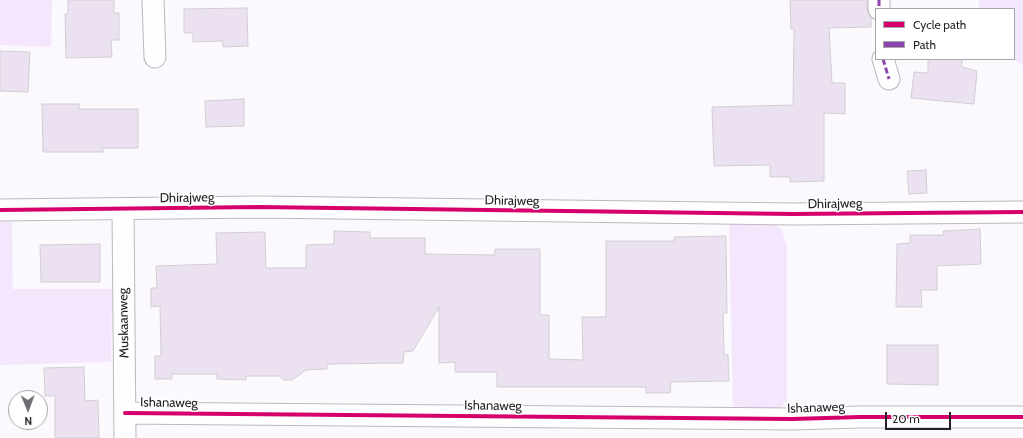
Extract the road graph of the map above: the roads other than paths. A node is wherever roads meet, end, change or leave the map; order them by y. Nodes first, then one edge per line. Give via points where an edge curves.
1 (153, 0) edge
2 (155, 57) dead end
3 (883, 60) edge
4 (889, 79) dead end
5 (123, 209) junction
6 (0, 210) edge
7 (1023, 212) edge
8 (125, 413) junction
9 (1023, 417) edge
10 (125, 438) edge

1 - 2 street
3 - 4 street
5 - 6 street, Dhirajweg
5 - 7 street, Dhirajweg via 259,207 793,214
5 - 8 street, Muskaanweg
8 - 9 street, Ishanaweg via 792,419
8 - 10 street, Muskaanweg

